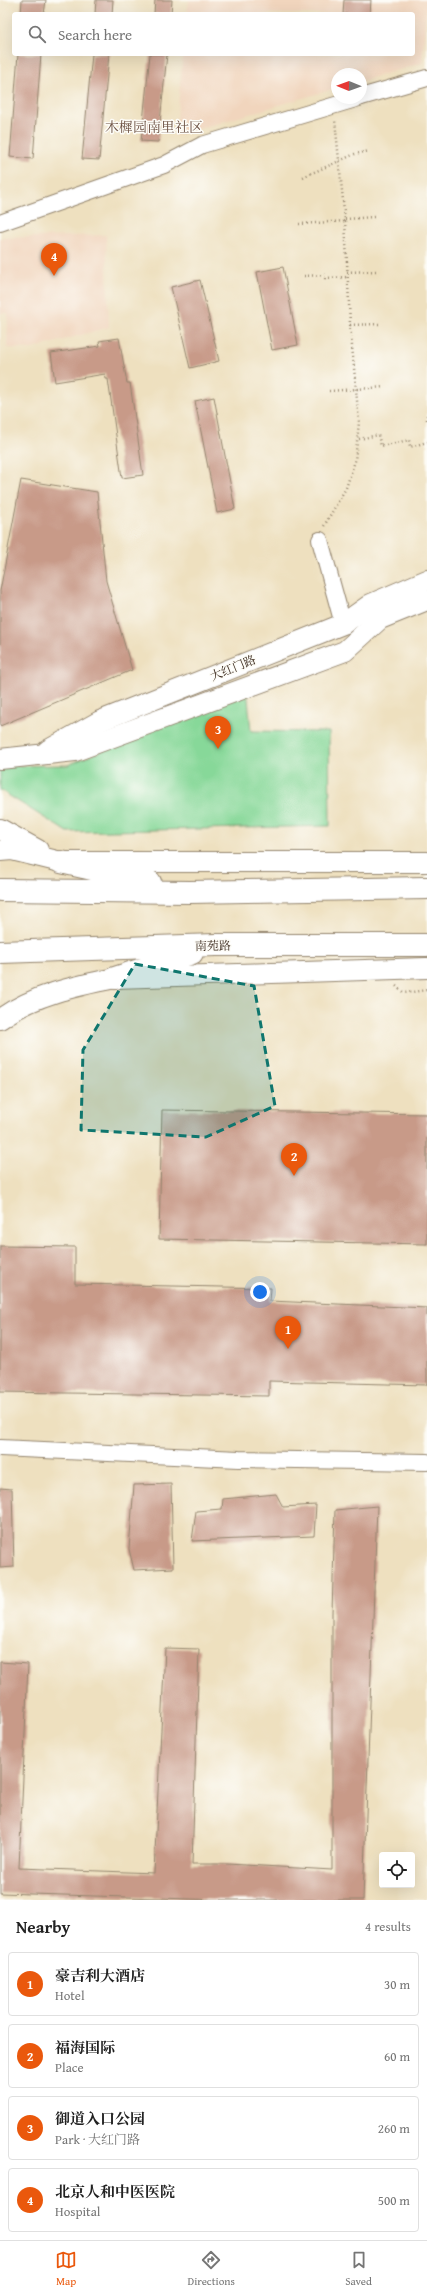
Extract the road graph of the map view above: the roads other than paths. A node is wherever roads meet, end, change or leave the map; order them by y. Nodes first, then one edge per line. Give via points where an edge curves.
1 (427, 78) edge
2 (367, 96) edge
3 (340, 104) edge
4 (0, 223) edge
5 (320, 540) road end
6 (427, 580) edge
7 (427, 600) edge
8 (343, 624) junction
9 (37, 756) junction
10 (0, 759) edge
11 (0, 829) edge
12 (0, 851) edge
13 (61, 862) junction
14 (427, 862) edge
15 (427, 888) edge
16 (0, 890) edge
17 (190, 892) junction
18 (216, 945) junction
19 (427, 945) edge
20 (0, 952) edge
21 (427, 968) edge
22 (115, 978) junction
23 (5, 1012) edge
24 (0, 1448) edge
25 (427, 1462) edge

1 - 2 street
3 - 4 street via 202,145 164,165
5 - 8 street
6 - 8 street, 大红门路 via 371,604
7 - 9 street, 大红门路 via 380,619 345,651 75,751
8 - 9 street, 大红门路 via 100,721
9 - 10 street, 大红门路
11 - 13 street
12 - 13 street via 12,850
13 - 14 street
13 - 17 highway
15 - 17 highway
16 - 17 highway
18 - 19 highway, 南苑路
18 - 20 highway, 南苑路
18 - 22 highway
21 - 22 street
22 - 23 street via 70,988
24 - 25 street via 238,1459

